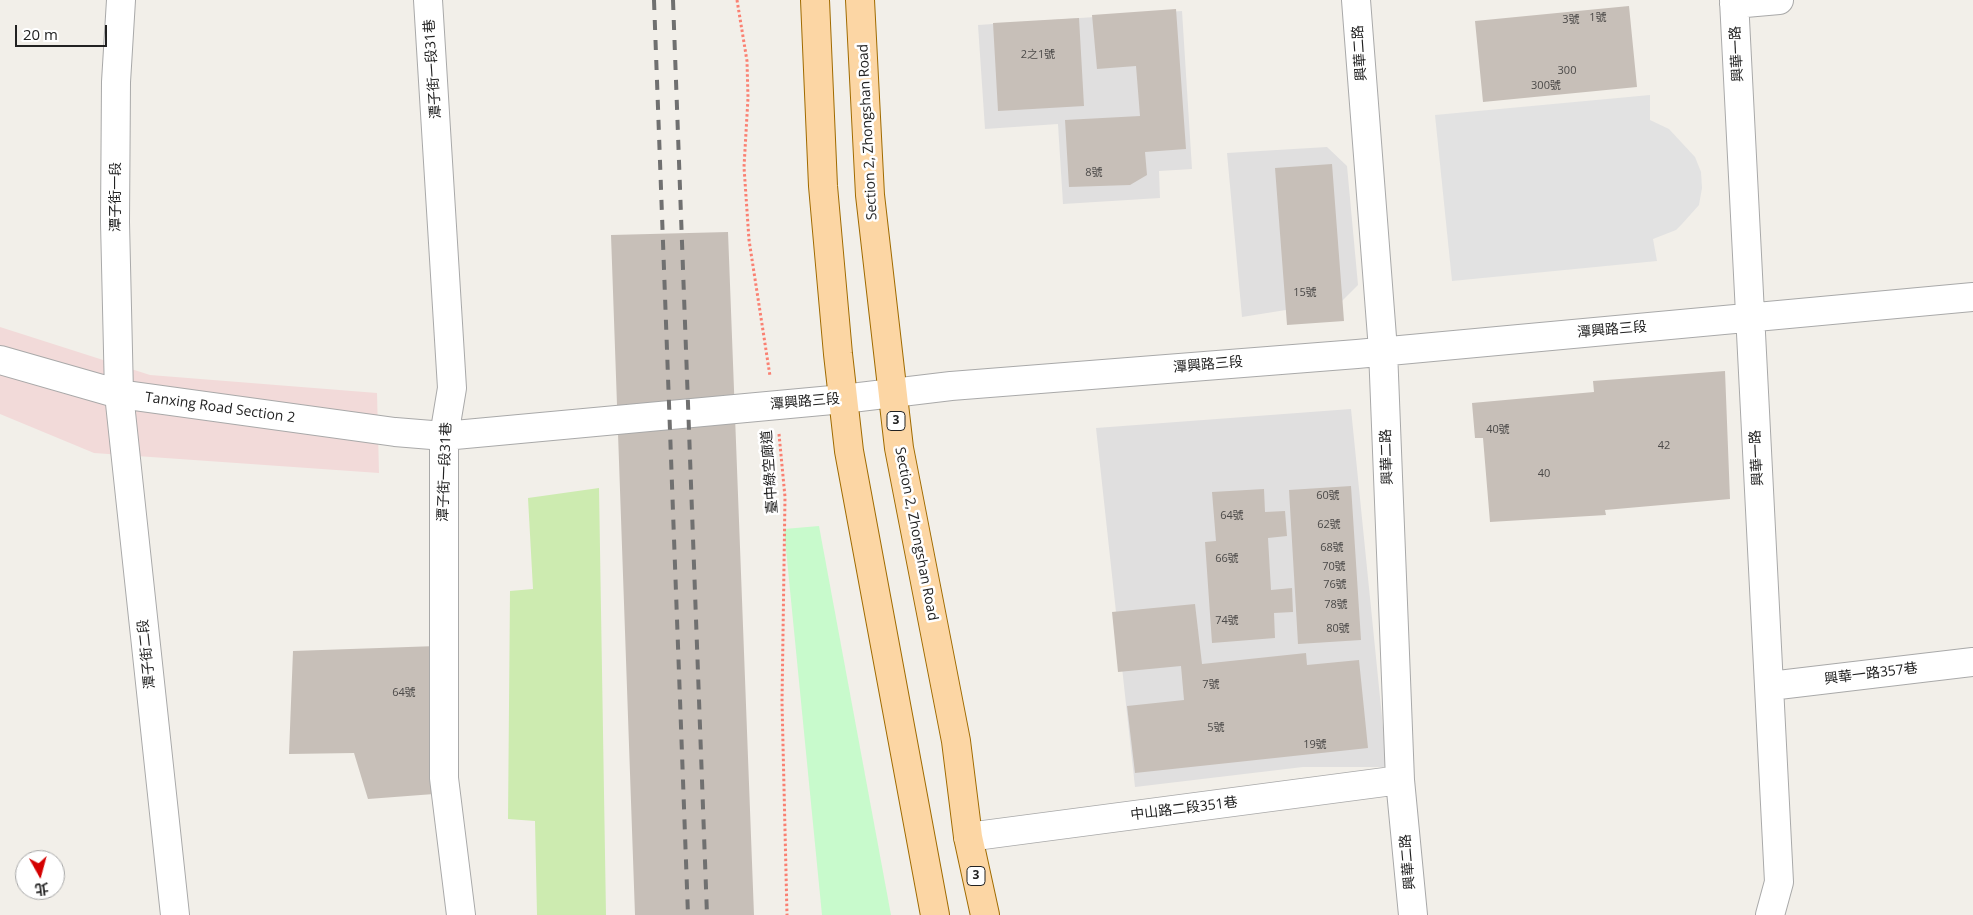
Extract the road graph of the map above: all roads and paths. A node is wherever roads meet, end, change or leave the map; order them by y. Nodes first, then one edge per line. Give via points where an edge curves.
1 (121, 0) edge
2 (428, 0) edge
3 (737, 0) edge
4 (815, 0) edge
5 (860, 0) edge
6 (1356, 0) edge
7 (1779, 0) edge
8 (1734, 2) edge
9 (1973, 297) edge
10 (1749, 318) junction
11 (1383, 350) junction
12 (0, 360) edge
13 (894, 392) junction
14 (120, 394) junction
15 (843, 398) junction
16 (775, 404) junction
17 (444, 436) junction
18 (1973, 662) edge
19 (1770, 686) junction
20 (1400, 780) junction
21 (968, 837) junction
22 (175, 915) edge
23 (461, 915) edge
24 (787, 915) edge
25 (935, 915) edge
26 (985, 915) edge
27 (1413, 915) edge
28 (1770, 915) edge

1 - 14 street, 潭子街一段 via 116,82
2 - 17 street, 潭子街一段31巷 via 452,388
3 - 16 path, 臺中綠空廊道 via 748,61 744,167 749,240
4 - 15 main road via 823,186
5 - 13 main road, Section 2, Zhongshan Road / 3 via 870,195
6 - 11 street, 興華二路
7 - 8 street
8 - 10 street, 興華一路
9 - 10 street, 潭興路三段
10 - 11 street, 潭興路三段
10 - 19 street, 興華一路
11 - 13 street, 潭興路三段
11 - 20 street, 興華二路
12 - 14 street, Tanxing Road Section 2
13 - 15 street, 潭興路三段
13 - 21 main road, Section 2, Zhongshan Road / 3 via 899,448 956,741
14 - 17 street, Tanxing Road Section 2
14 - 22 street, 潭子街二段
15 - 16 street, 潭興路三段
15 - 25 main road via 849,451
16 - 17 street, 潭興路三段
16 - 24 path, 臺中綠空廊道 via 785,497 782,702
17 - 23 street, 潭子街一段31巷 via 444,778
18 - 19 street, 興華一路357巷
19 - 28 street, 興華一路 via 1779,882
20 - 21 street, 中山路二段351巷
20 - 27 street, 興華二路
21 - 26 main road, Section 2, Zhongshan Road / 3

